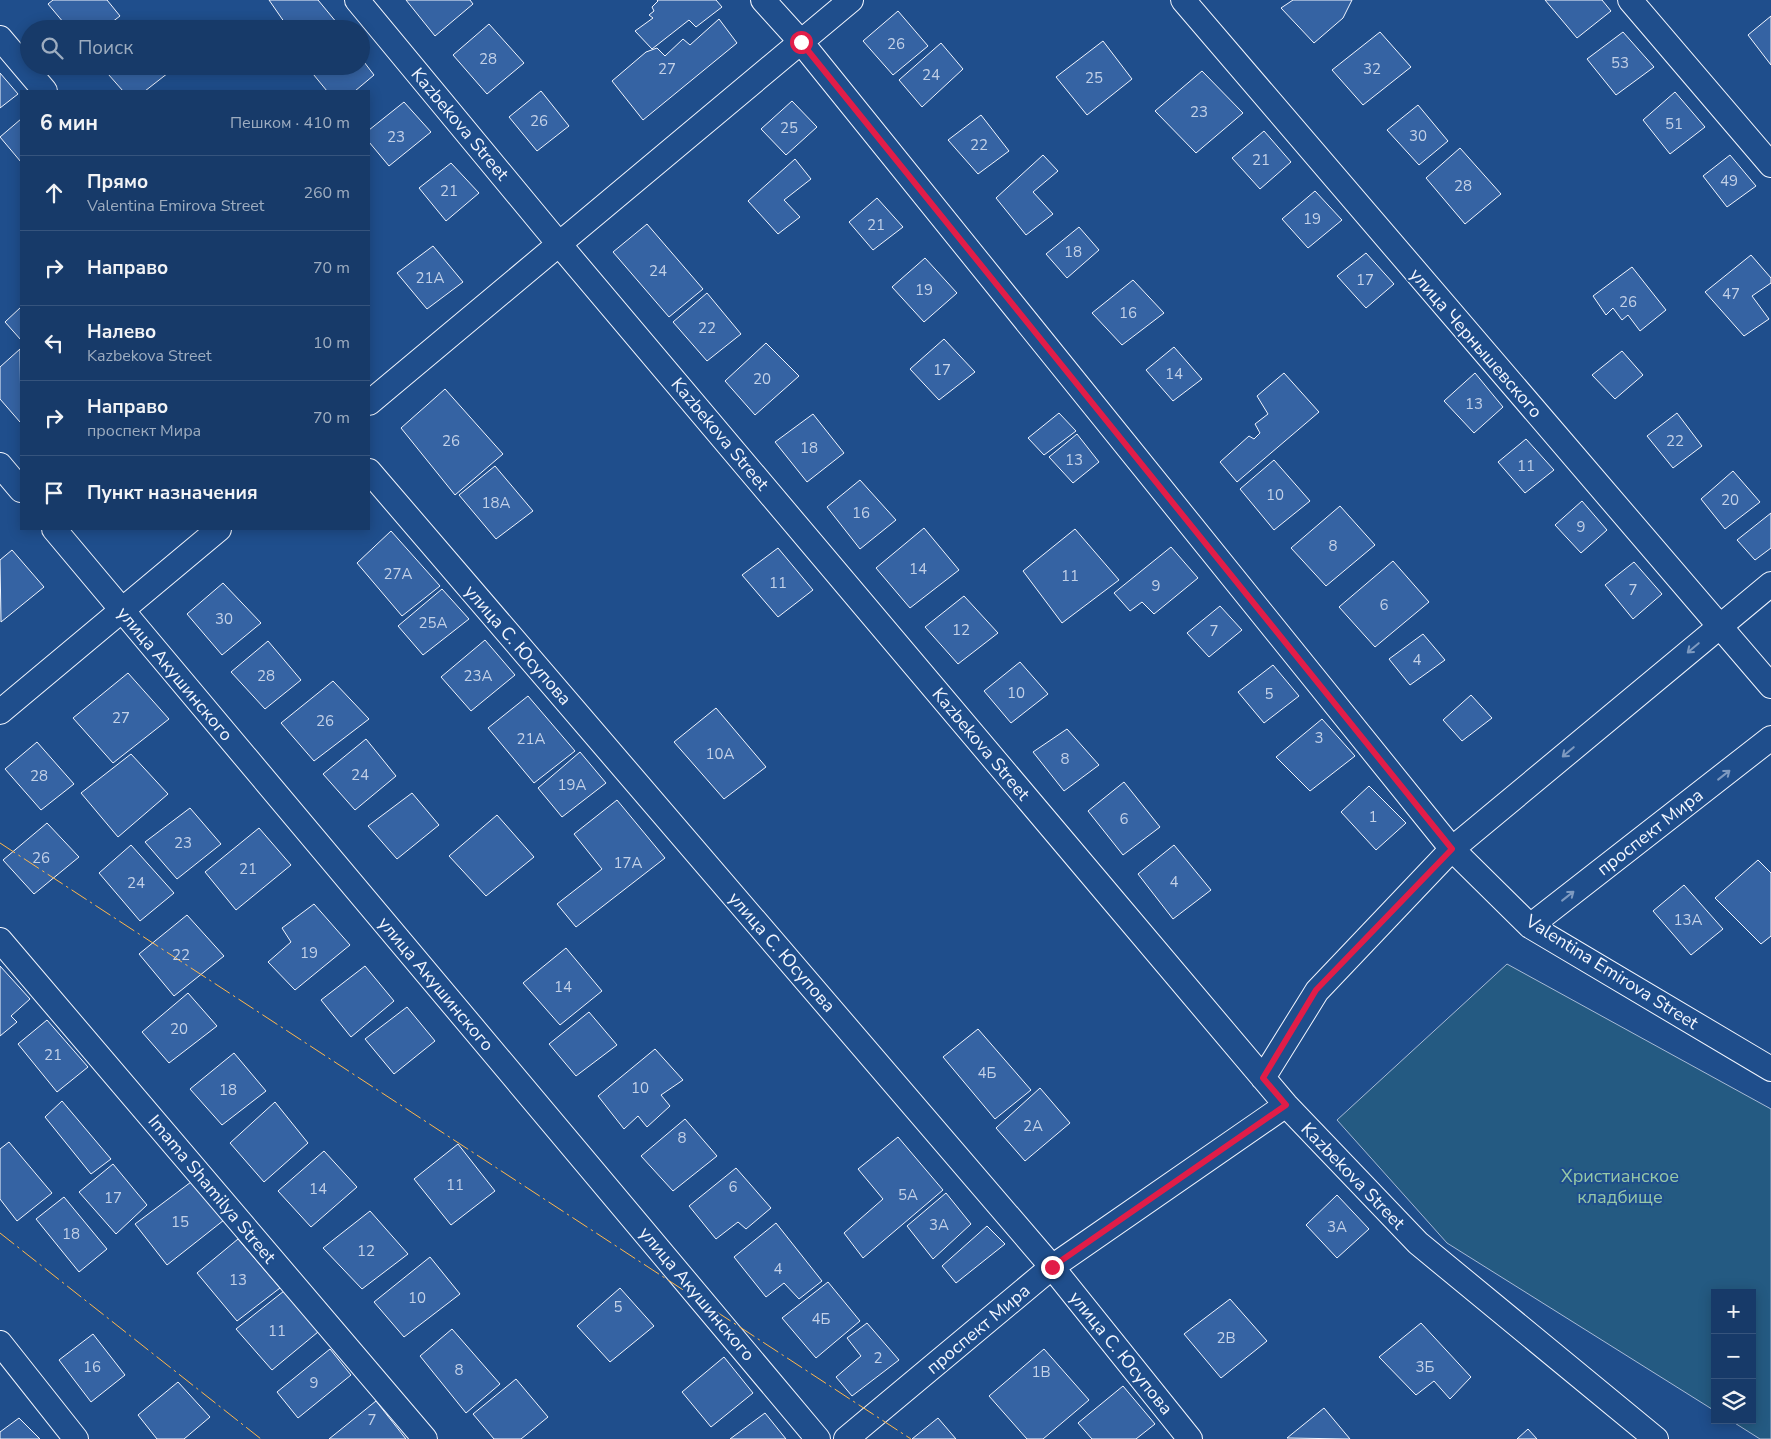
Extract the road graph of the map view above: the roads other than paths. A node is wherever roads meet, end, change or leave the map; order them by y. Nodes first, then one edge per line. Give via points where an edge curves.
1 (357, 0) edge
2 (763, 0) edge
3 (851, 0) edge
4 (1182, 0) edge
5 (1630, 0) edge
6 (0, 38) edge
7 (801, 42) junction
8 (20, 62) edge
9 (31, 75) edge
10 (44, 90) edge
11 (1771, 165) edge
12 (559, 244) junction
13 (370, 402) edge
14 (0, 465) edge
15 (370, 472) edge
16 (20, 489) edge
17 (55, 530) edge
18 (218, 530) edge
19 (1771, 584) edge
20 (122, 610) junction
21 (1719, 626) junction
22 (1771, 686) edge
23 (0, 712) edge
24 (1771, 738) edge
25 (1452, 849) junction
26 (1530, 926) junction
27 (0, 940) edge
28 (1771, 1069) edge
29 (1263, 1078) junction
30 (1286, 1105) junction
31 (1052, 1267) junction
32 (0, 1343) edge
33 (76, 1439) edge
34 (425, 1439) edge
35 (818, 1439) edge
36 (846, 1439) edge
37 (1190, 1439) edge
38 (1656, 1439) edge

1 - 12 street, Kazbekova Street
2 - 7 street, Valentina Emirova Street
3 - 7 street
4 - 21 street, улица Чернышевского
5 - 11 street
6 - 8 street
7 - 12 street
7 - 25 street, Valentina Emirova Street
9 - 10 street
12 - 13 street
12 - 29 street, Kazbekova Street
14 - 16 street
15 - 31 street, улица С. Юсупова
17 - 20 street, улица Акушинского
18 - 20 street
19 - 21 street
20 - 23 street
20 - 35 street, улица Акушинского
21 - 22 street, улица Чернышевского
21 -> 25 street
26 -> 24 street, проспект Мира
25 - 26 street, Valentina Emirova Street
25 - 29 street via 1316,990
26 - 28 street, Valentina Emirova Street
27 - 34 street, Imama Shamilya Street
29 - 30 street, Kazbekova Street
30 - 31 street, проспект Мира
30 - 38 street, Kazbekova Street via 1418,1243
31 - 36 street, проспект Мира
31 - 37 street, улица С. Юсупова
32 - 33 street

